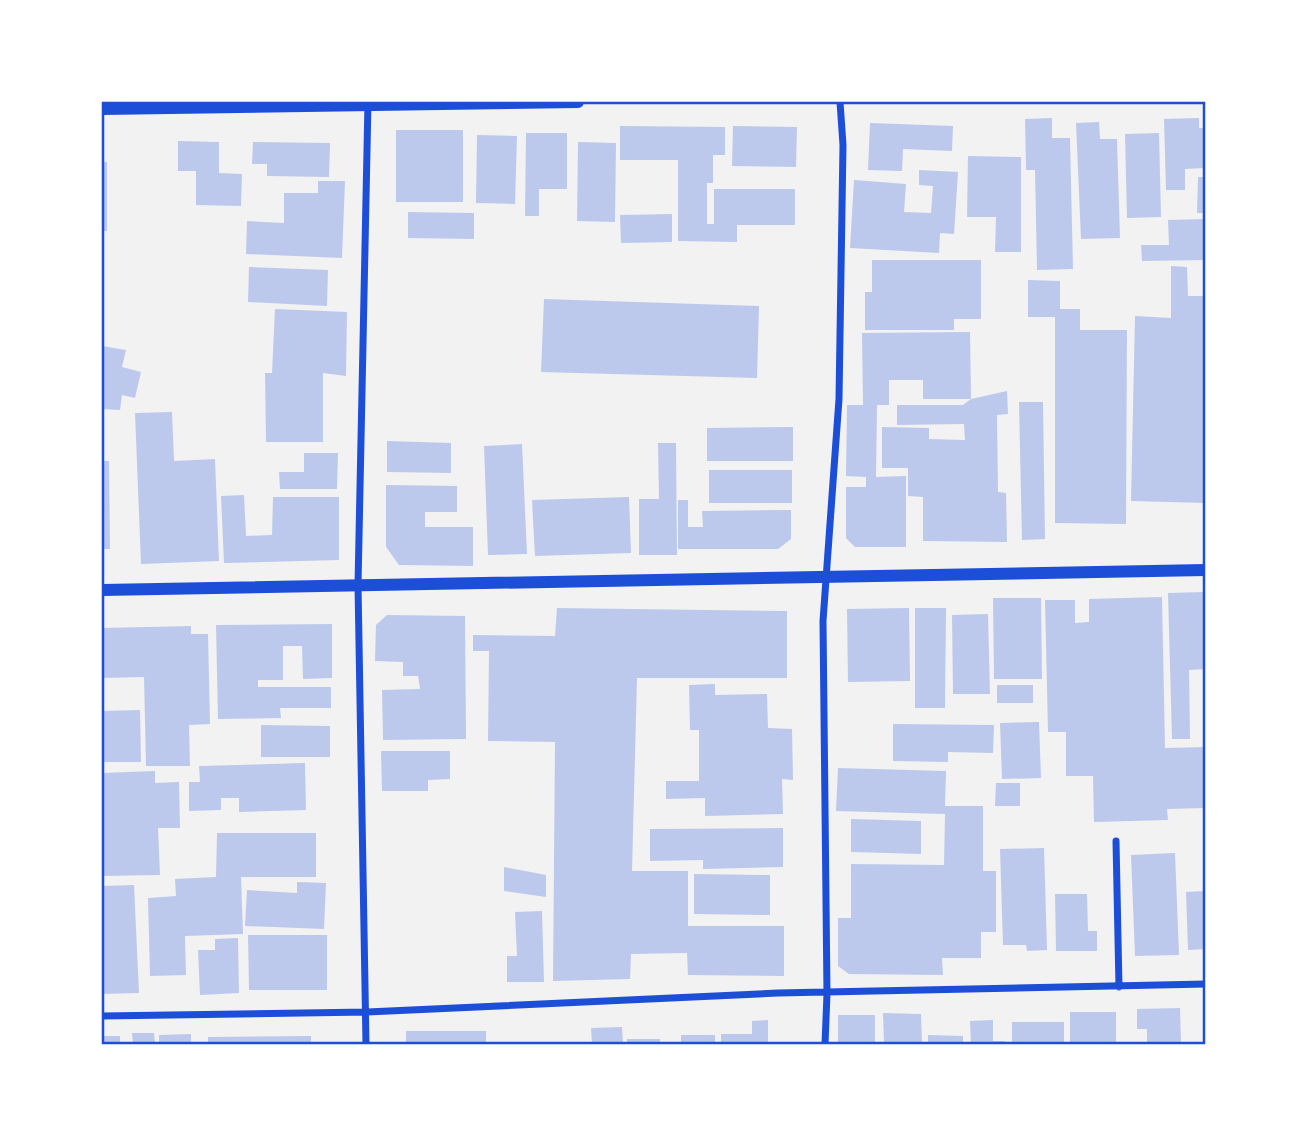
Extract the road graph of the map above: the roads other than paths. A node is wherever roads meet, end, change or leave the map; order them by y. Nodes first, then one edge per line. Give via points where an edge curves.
1 (578, 102) edge
2 (840, 102) edge
3 (368, 104) edge
4 (102, 109) edge
5 (1206, 570) edge
6 (826, 578) junction
7 (358, 585) junction
8 (102, 590) edge
9 (1116, 841) dead end
10 (1206, 984) edge
11 (1119, 986) junction
12 (827, 994) junction
13 (367, 1012) junction
14 (102, 1016) edge
15 (366, 1045) edge
16 (825, 1045) edge

1 - 3 street
2 - 6 street via 839,399
3 - 4 street
3 - 7 street
5 - 6 street
6 - 7 street
6 - 12 street
7 - 8 street
7 - 13 street
9 - 11 street
10 - 11 street
11 - 12 street
12 - 13 street
12 - 16 street
13 - 14 street
13 - 15 street

